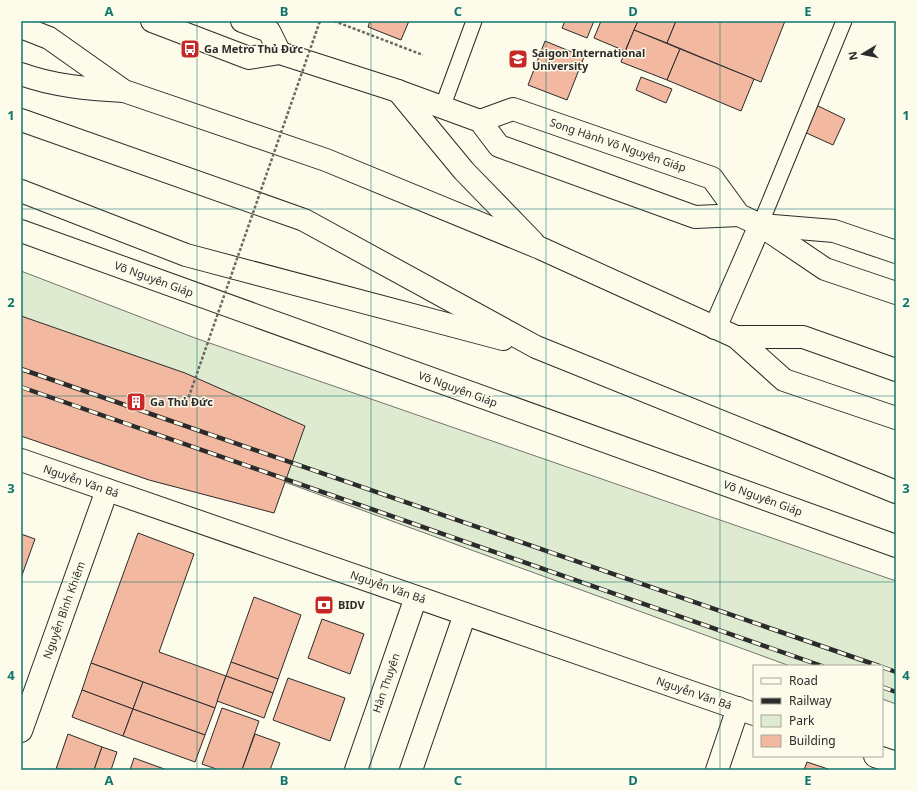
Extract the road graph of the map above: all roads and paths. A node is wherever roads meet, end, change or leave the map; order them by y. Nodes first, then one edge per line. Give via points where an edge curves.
1 (152, 21) edge
2 (242, 21) edge
3 (320, 21) edge
4 (334, 21) edge
5 (474, 21) edge
6 (844, 21) edge
7 (21, 27) edge
8 (280, 53) junction
9 (423, 55) dead end
10 (21, 74) edge
11 (124, 91) junction
12 (398, 91) junction
13 (442, 108) junction
14 (21, 120) edge
15 (480, 121) junction
16 (21, 191) edge
17 (739, 215) junction
18 (760, 225) junction
19 (21, 231) edge
20 (540, 248) junction
21 (896, 252) edge
22 (896, 293) edge
23 (715, 328) junction
24 (736, 337) junction
25 (536, 347) junction
26 (896, 370) edge
27 (187, 402) dead end
28 (896, 418) edge
29 (21, 460) edge
30 (107, 490) junction
31 (896, 492) edge
32 (896, 546) edge
33 (416, 597) junction
34 (465, 614) junction
35 (746, 711) edge
36 (21, 731) edge
37 (878, 757) edge
38 (896, 763) edge
39 (356, 770) edge
40 (411, 770) edge
41 (717, 770) edge

1 - 8 main road via 249,58
2 - 8 main road via 269,32
3 - 27 path, bridge
4 - 9 path
5 - 13 lane
6 - 18 lane
7 - 11 main road via 49,38
8 - 12 main road
10 - 11 main road via 37,80
11 - 20 main road via 326,160
12 - 13 main road
12 - 20 main road via 464,171
13 - 15 main road
14 - 25 main road via 304,220
15 - 17 main road, Song Hành Võ Nguyên Giáp via 499,146 695,217
15 - 17 main road, Song Hành Võ Nguyên Giáp via 513,109 712,178
16 - 25 main road via 186,255
17 - 18 main road, Song Hành Võ Nguyên Giáp
18 - 21 main road, Song Hành Võ Nguyên Giáp via 834,231
18 - 22 main road, Song Hành Võ Nguyên Giáp via 825,269
18 - 23 main road
19 - 32 main road, Võ Nguyên Giáp
20 - 23 main road
23 - 24 main road
24 - 26 main road via 803,337
24 - 28 main road via 784,380
25 - 31 main road
29 - 30 main road, Nguyễn Văn Bá
30 - 33 main road, Nguyễn Văn Bá
30 - 36 main road, Nguyễn Bỉnh Khiêm
33 - 34 main road, Nguyễn Văn Bá
33 - 39 main road, Hàn Thuyên
34 - 35 main road, Nguyễn Văn Bá
34 - 40 main road
35 - 41 main road
37 - 38 main road

